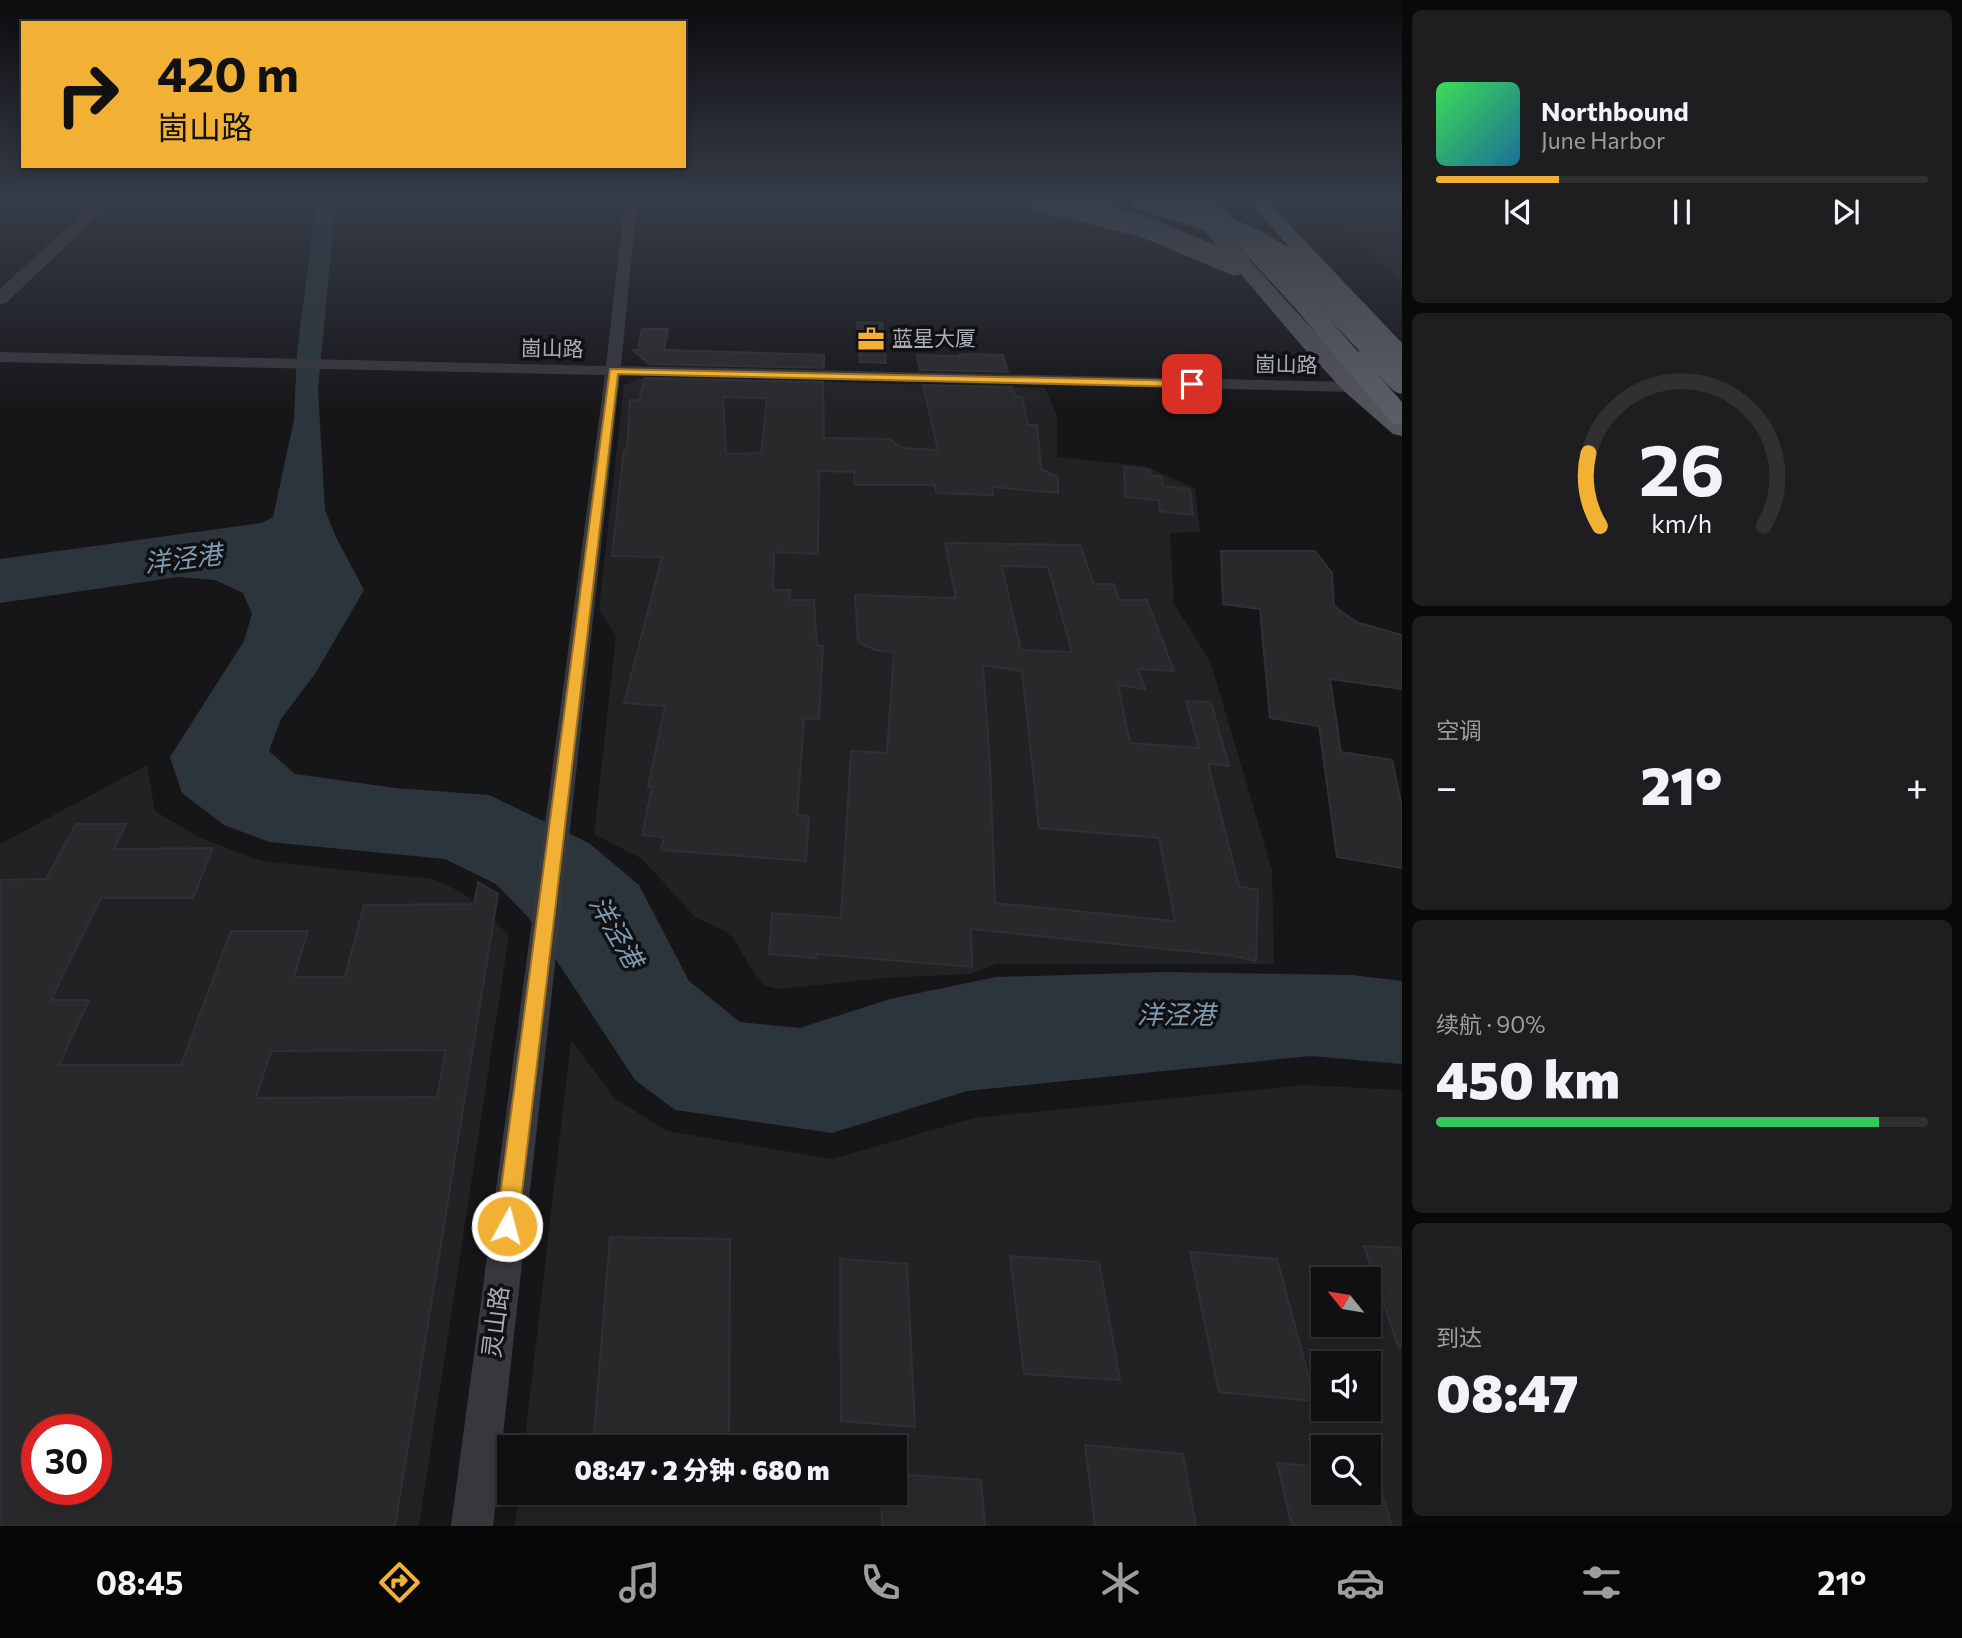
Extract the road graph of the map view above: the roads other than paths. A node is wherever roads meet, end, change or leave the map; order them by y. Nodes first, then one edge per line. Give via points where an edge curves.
1 (30, 271) edge
2 (624, 271) edge
3 (1243, 271) edge
4 (1248, 271) edge
5 (1273, 271) edge
6 (1299, 271) edge
7 (1323, 271) edge
8 (1333, 271) edge
9 (1266, 289) junction
10 (0, 299) edge
11 (1402, 340) edge
12 (0, 357) edge
13 (1402, 357) edge
14 (613, 371) junction
15 (1402, 380) edge
16 (1354, 387) junction
17 (1402, 418) edge
18 (1402, 428) edge
19 (472, 1526) edge

1 - 10 street
2 - 14 street, 灵山路
3 - 9 main road, bridge
4 - 9 main road
5 - 17 highway
6 - 15 highway, bridge
7 - 13 highway
8 - 11 highway, bridge
9 - 16 main road
12 - 14 street, 崮山路
14 - 16 street, 崮山路
14 - 19 street, 灵山路
16 - 18 main road

